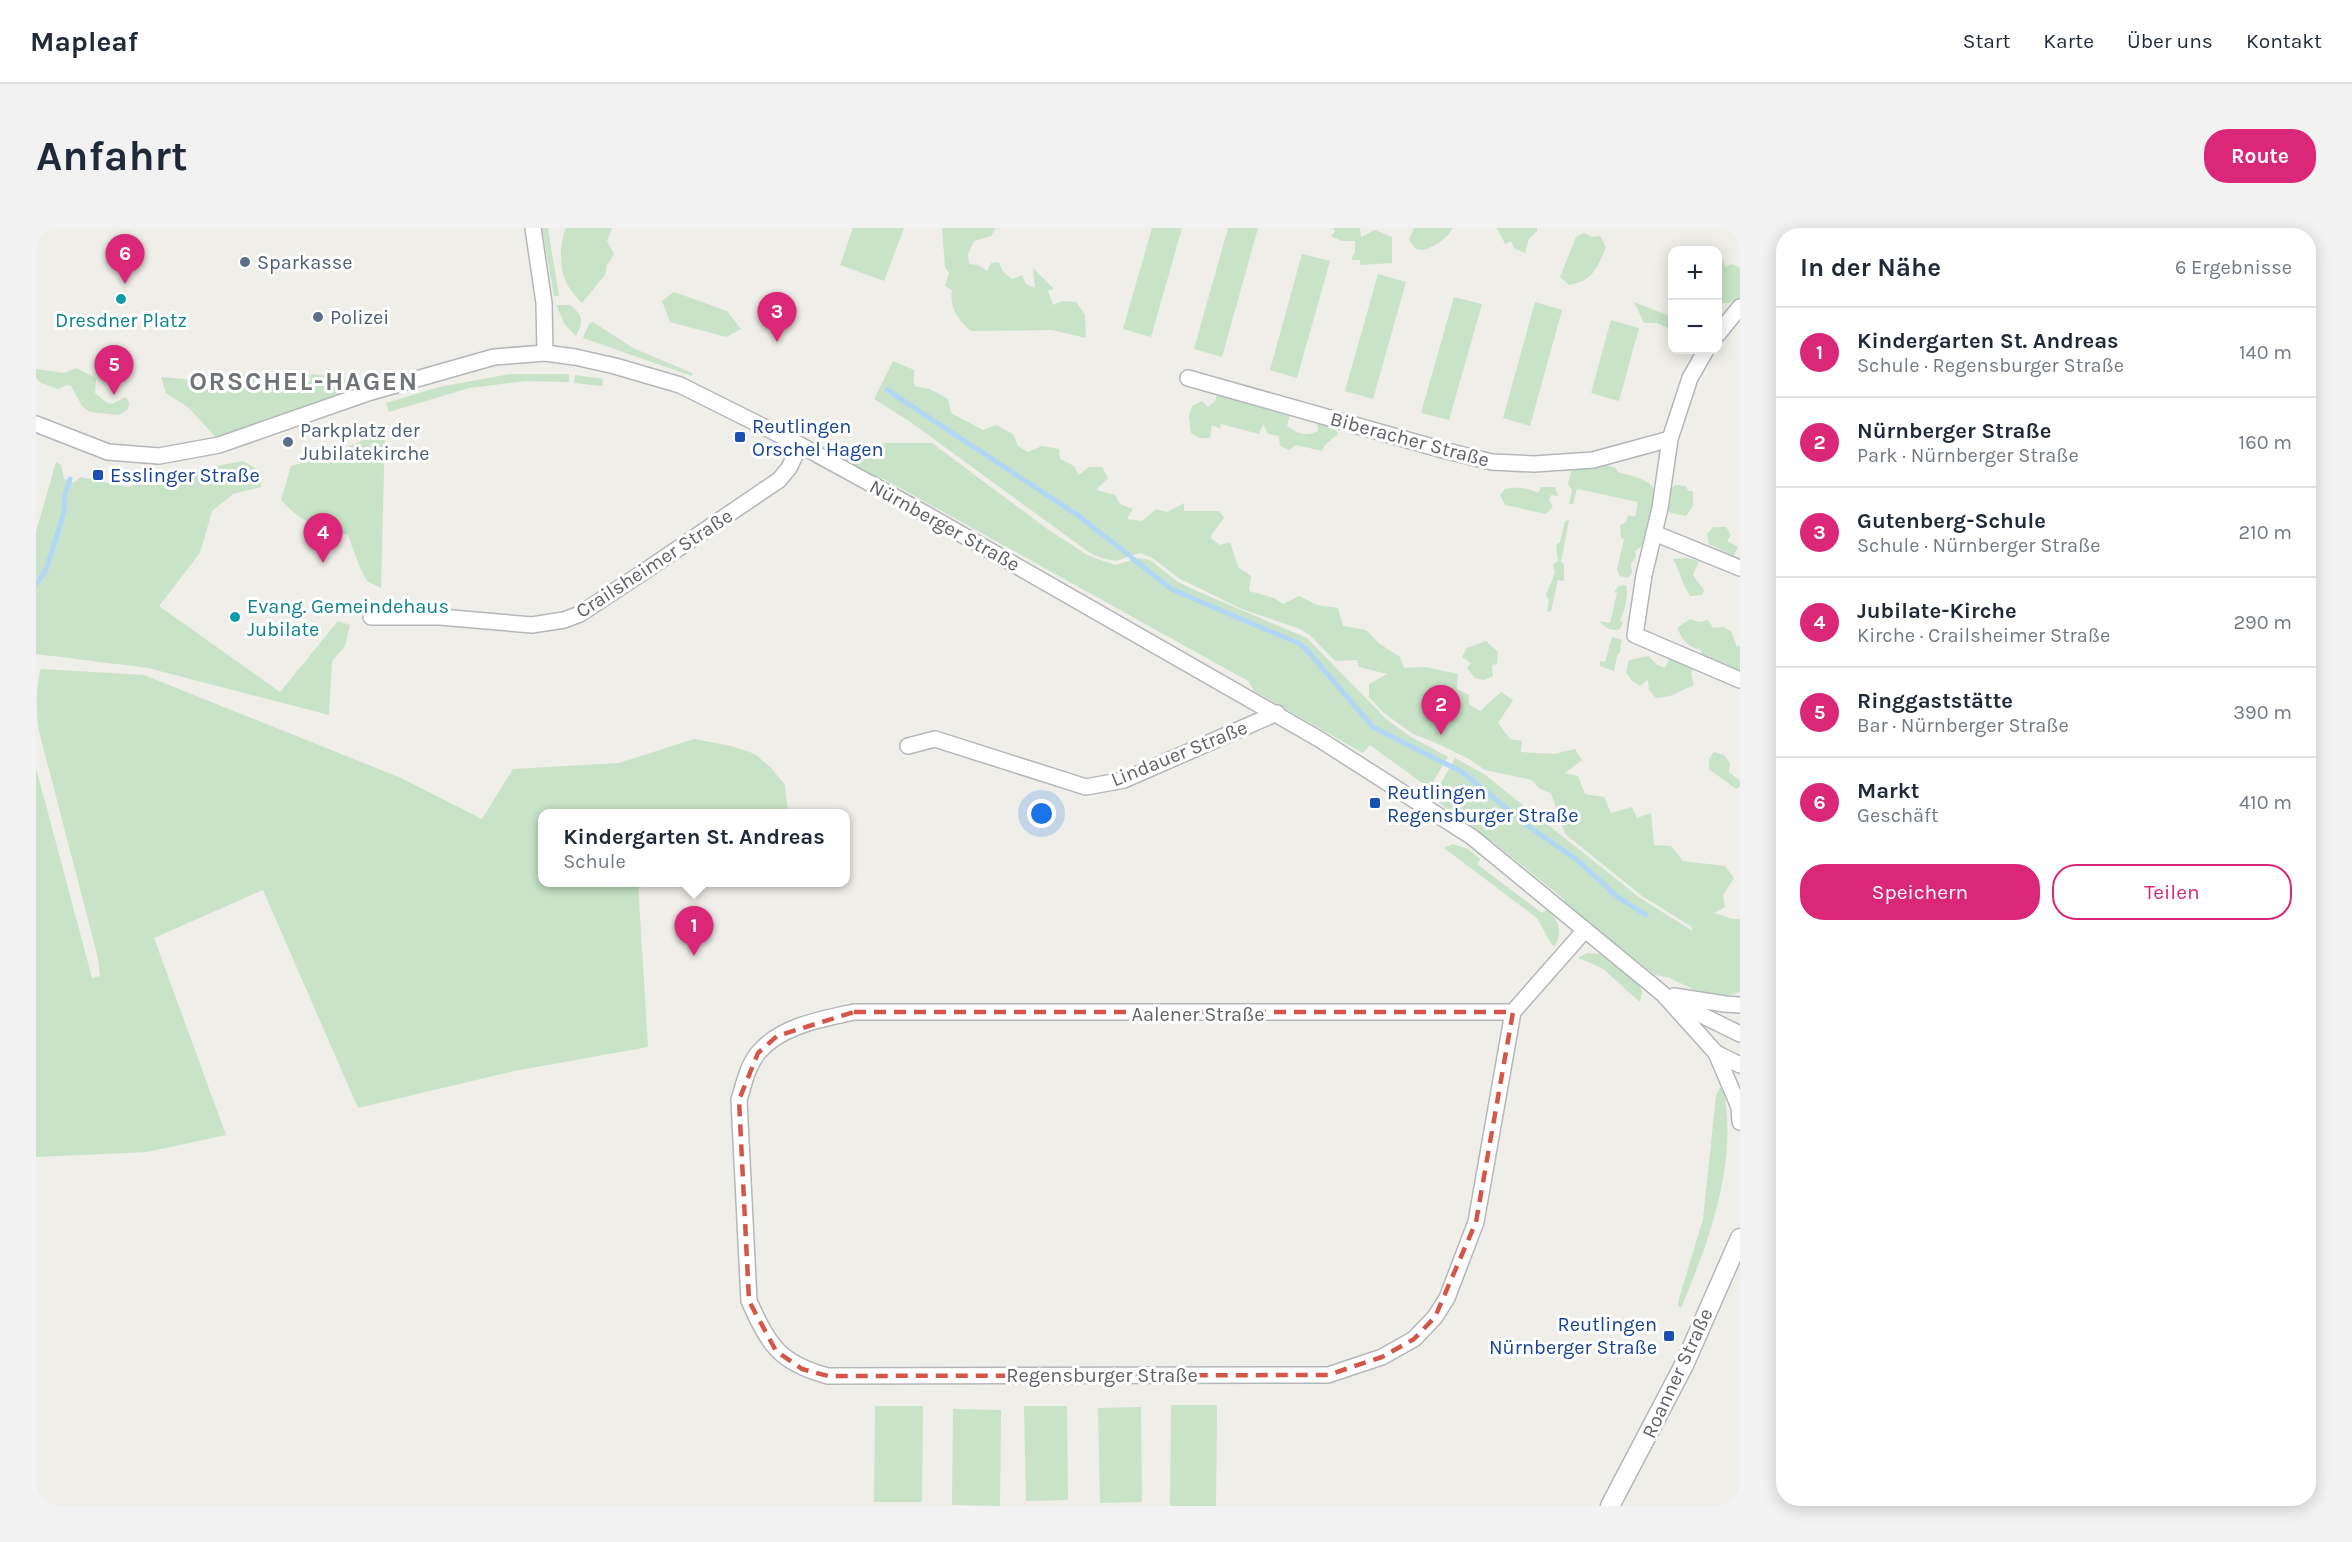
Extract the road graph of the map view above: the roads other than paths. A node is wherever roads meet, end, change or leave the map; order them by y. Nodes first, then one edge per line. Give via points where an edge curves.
1 (533, 228) edge
2 (1740, 307) edge
3 (1722, 329) edge
4 (545, 353) junction
5 (1704, 354) edge
6 (1188, 378) dead end
7 (36, 424) edge
8 (1670, 439) junction
9 (800, 445) junction
10 (1654, 533) junction
11 (1740, 567) edge
12 (371, 618) dead end
13 (1740, 680) edge
14 (1277, 713) junction
15 (908, 746) dead end
16 (1585, 930) junction
17 (1663, 994) junction
18 (1740, 1005) edge
19 (1514, 1012) junction
20 (1740, 1034) edge
21 (777, 1036) joint
22 (1716, 1053) junction
23 (1740, 1065) edge
24 (1740, 1122) edge
25 (1740, 1230) edge
26 (1740, 1238) edge
27 (1610, 1506) edge

1 - 4 street
2 - 3 street
4 - 7 street, Nürnberger Straße via 494,357 371,392 219,445 159,456 108,452
4 - 9 street, Nürnberger Straße via 615,366 680,385
5 - 8 street via 1690,378
6 - 8 street, Biberacher Straße via 1492,462 1593,460
8 - 10 street
9 - 12 street, Crailsheimer Straße via 785,475 772,486 580,614 532,625 440,617
9 - 14 street, Nürnberger Straße
10 - 11 street
10 - 13 street via 1635,635
14 - 15 street, Lindauer Straße via 1124,780 1086,787 935,739
14 - 16 street, Nürnberger Straße via 1472,837
16 - 17 street, Nürnberger Straße
16 - 19 street
17 - 18 street, Nürnberger Straße
17 - 20 street, Nürnberger Straße
17 - 22 street, Nürnberger Straße
19 - 21 street, Aalener Straße via 854,1012 815,1021
19 - 21 street, Regensburger Straße via 1476,1222 1447,1298 1414,1339 1382,1357 1328,1374 828,1376 802,1369 776,1350 749,1301 739,1100 747,1072 758,1053
22 - 23 street, Nürnberger Straße
22 - 24 street, Nürnberger Straße via 1739,1107
25 - 26 street
26 - 27 street, Roanner Straße via 1684,1365

